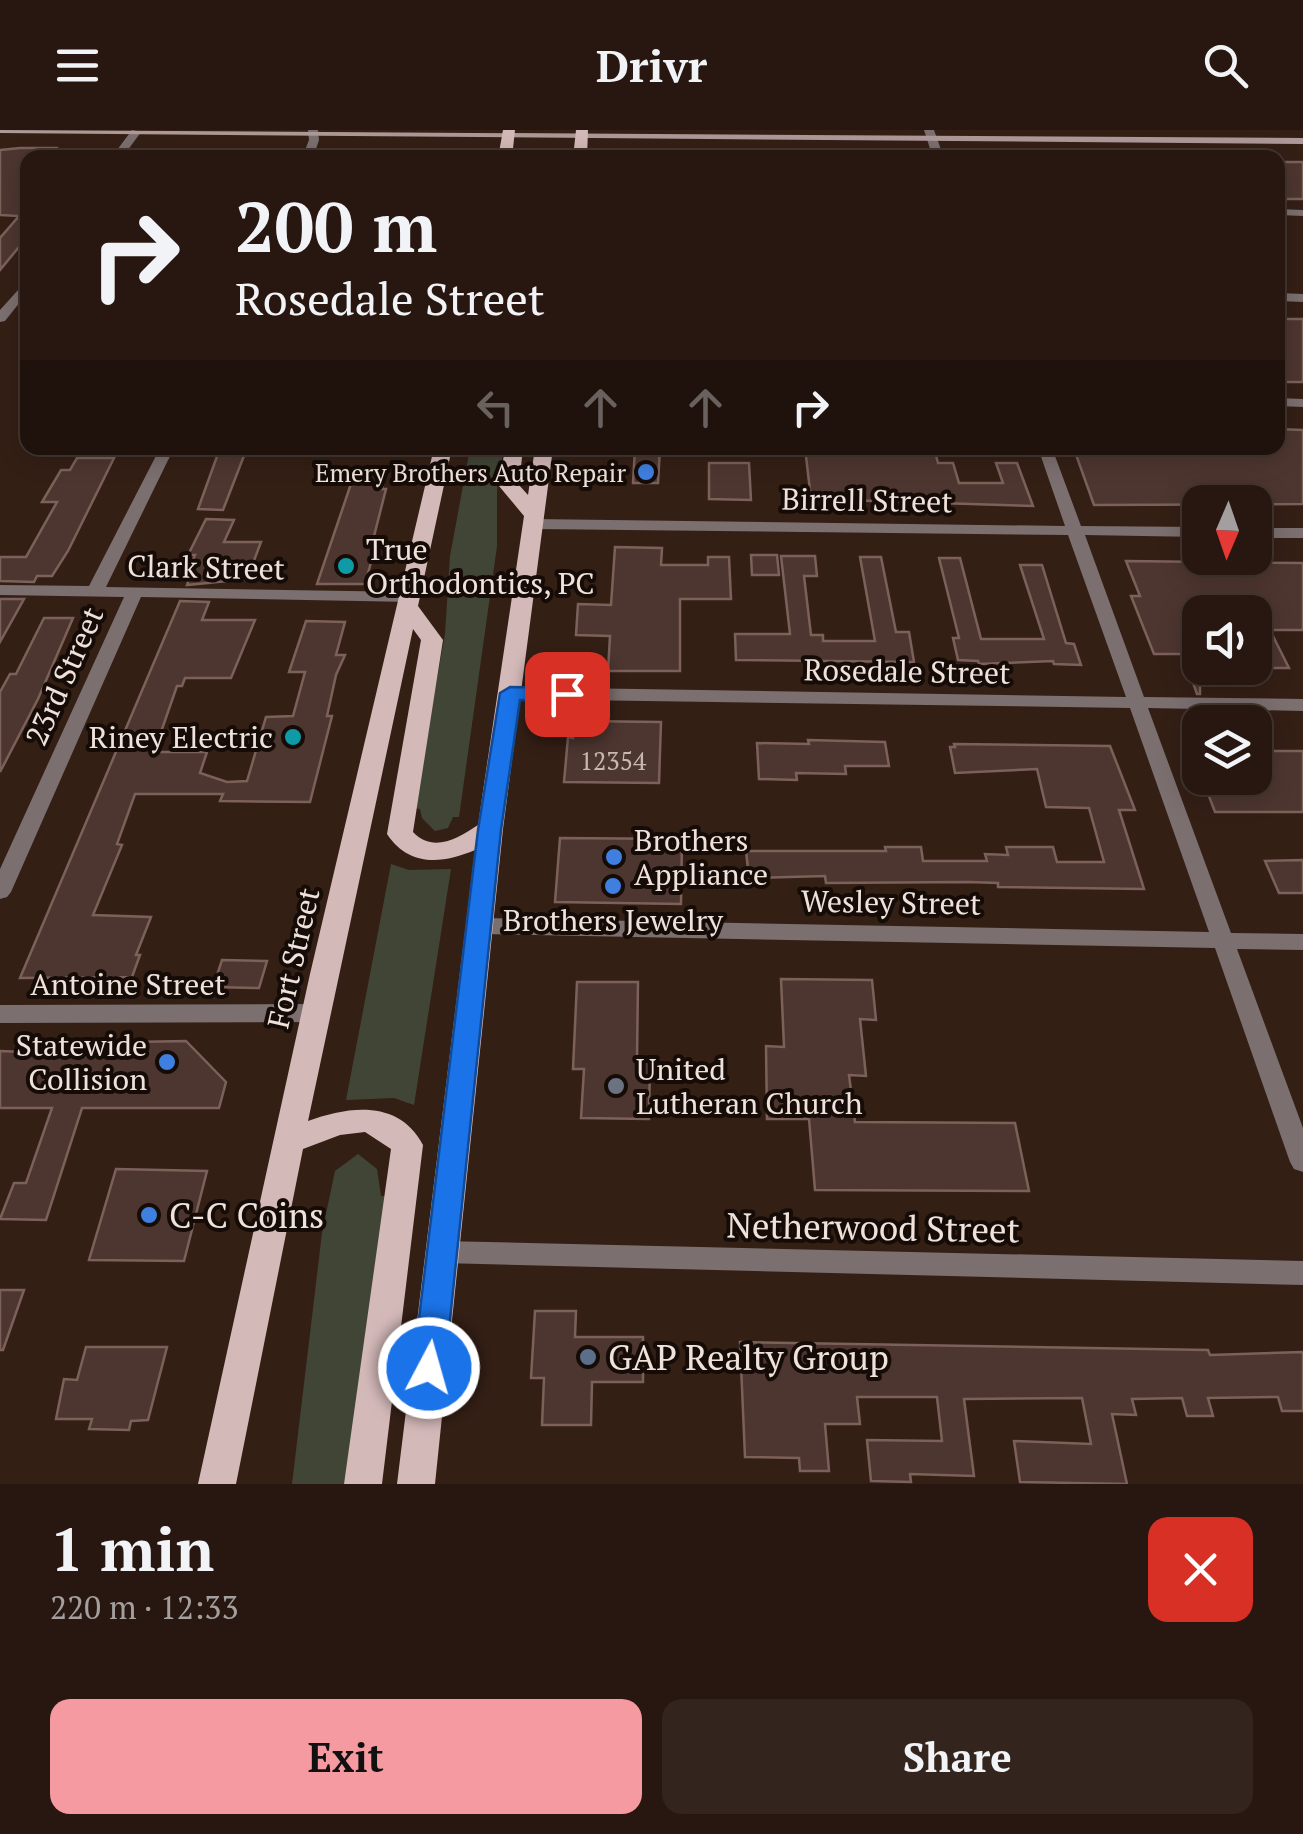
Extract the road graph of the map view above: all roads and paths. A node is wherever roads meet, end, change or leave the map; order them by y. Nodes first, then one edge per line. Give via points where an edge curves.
1 (0, 130) edge
2 (119, 131) edge
3 (313, 131) edge
4 (136, 132) edge
5 (508, 132) edge
6 (582, 132) edge
7 (931, 134) edge
8 (1303, 141) edge
9 (20, 292) edge
10 (3, 311) edge
11 (163, 455) edge
12 (442, 455) edge
13 (513, 455) edge
14 (543, 455) edge
15 (1048, 455) edge
16 (534, 520) junction
17 (1075, 530) junction
18 (1182, 532) edge
19 (1272, 533) edge
20 (1303, 533) edge
21 (0, 590) edge
22 (95, 592) junction
23 (134, 593) junction
24 (410, 603) junction
25 (510, 693) junction
26 (1138, 702) junction
27 (1303, 705) edge
28 (490, 830) junction
29 (0, 892) edge
30 (478, 926) junction
31 (1222, 940) junction
32 (1303, 942) edge
33 (316, 1013) junction
34 (0, 1014) edge
35 (290, 1141) junction
36 (1303, 1162) edge
37 (442, 1252) junction
38 (1303, 1273) edge
39 (225, 1477) edge
40 (363, 1484) edge
41 (416, 1484) edge

1 - 2 main road
2 - 4 main road
3 - 4 main road
3 - 5 main road
5 - 6 main road
6 - 7 main road
7 - 8 main road
9 - 10 street
11 - 22 street, 23rd Street
12 - 24 main road, Fort Street
13 - 16 main road via 508,486
14 - 16 main road
15 - 17 street
16 - 17 street, Birrell Street
16 - 25 main road
17 - 18 street, Birrell Street
17 - 26 street
19 - 20 street
21 - 22 street, Clark Street
22 - 23 street, Clark Street
23 - 24 street, Clark Street
23 - 29 street, 23rd Street
24 - 28 main road via 432,640 400,834 409,848 450,851
24 - 33 main road, Fort Street
25 - 26 street, Rosedale Street
25 - 28 main road
26 - 27 street, Rosedale Street
26 - 31 street
28 - 30 main road
30 - 31 street, Wesley Street
30 - 37 main road
31 - 32 street, Wesley Street
31 - 36 street
33 - 34 street, Antoine Street
33 - 35 main road, Fort Street
35 - 39 main road, Fort Street
35 - 40 main road via 370,1118 390,1125 407,1145
37 - 38 street, Netherwood Street
37 - 41 main road

